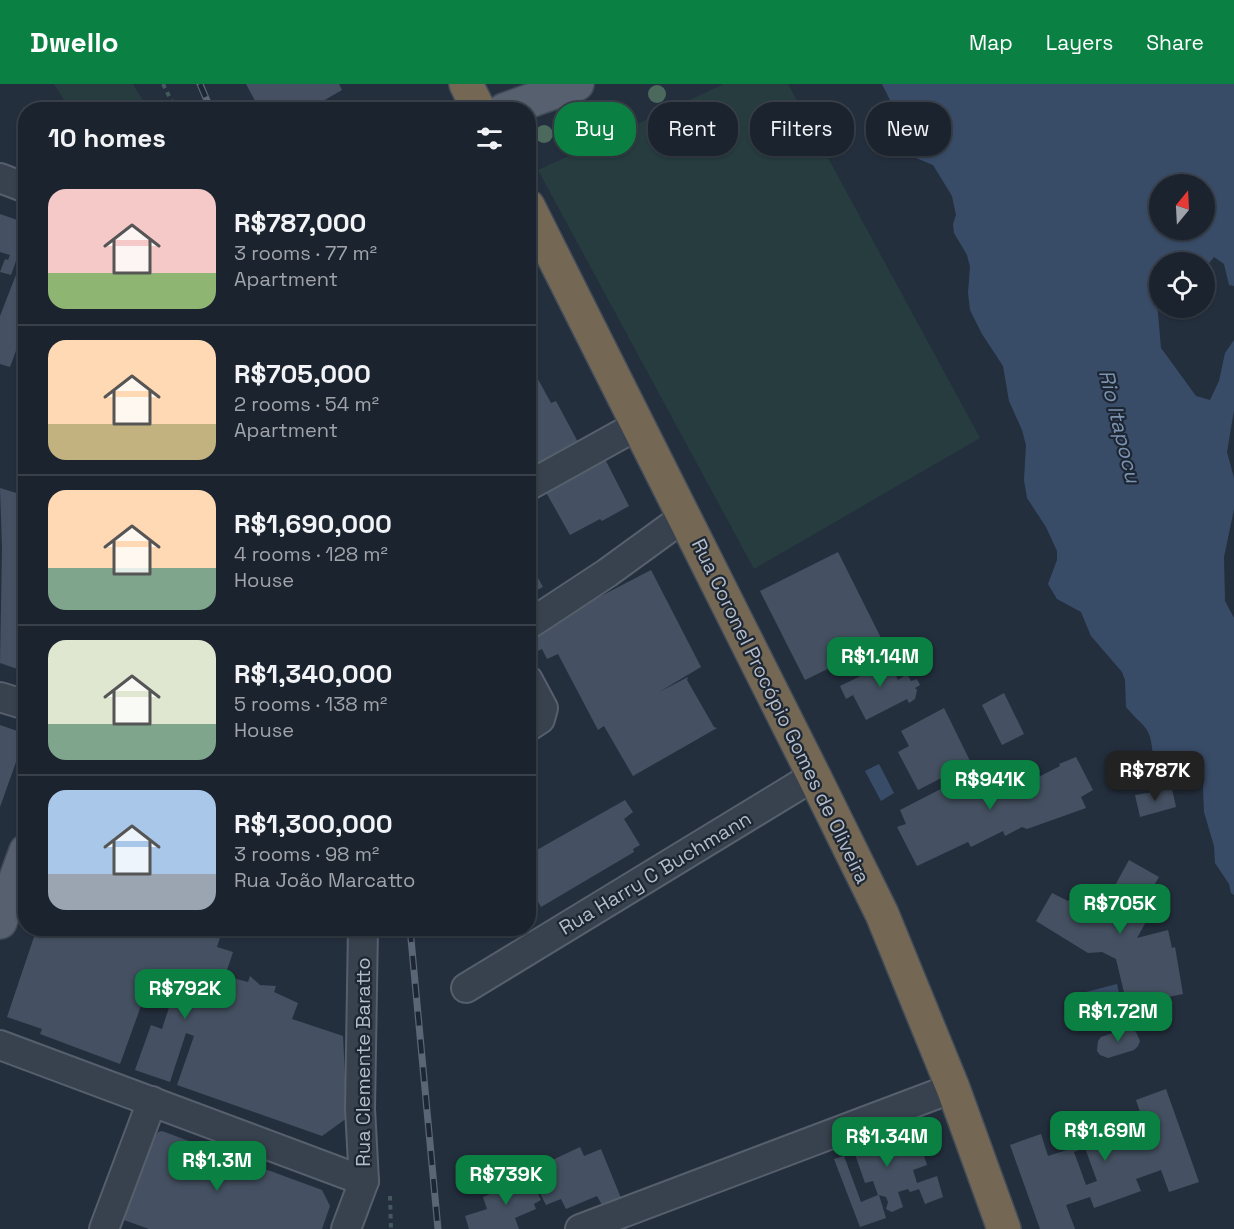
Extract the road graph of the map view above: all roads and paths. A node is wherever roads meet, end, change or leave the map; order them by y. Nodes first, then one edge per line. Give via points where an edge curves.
1 (163, 84) edge
2 (466, 84) edge
3 (577, 84) edge
4 (172, 102) edge
5 (475, 102) edge
6 (526, 102) edge
7 (0, 178) edge
8 (18, 185) edge
9 (536, 223) edge
10 (638, 425) junction
11 (536, 482) edge
12 (684, 517) junction
13 (536, 620) edge
14 (536, 695) edge
15 (0, 697) edge
16 (18, 703) edge
17 (536, 722) edge
18 (814, 776) junction
19 (18, 873) edge
20 (0, 922) edge
21 (363, 936) edge
22 (466, 988) dead end
23 (0, 1045) edge
24 (953, 1088) junction
25 (153, 1101) junction
26 (364, 1181) junction
27 (104, 1229) edge
28 (346, 1229) edge
29 (580, 1229) edge
30 (1004, 1229) edge

1 - 4 path
2 - 5 highway
3 - 6 main road
7 - 8 street
9 - 10 highway, Rua Coronel Procópio Gomes de Oliveira
10 - 11 street
10 - 12 highway, Rua Coronel Procópio Gomes de Oliveira
12 - 13 street
12 - 18 highway, Rua Coronel Procópio Gomes de Oliveira
14 - 17 street via 543,708
15 - 16 street
18 - 22 street, Rua Harry C Buchmann
18 - 24 highway, Rua Coronel Procópio Gomes de Oliveira via 882,914
19 - 20 main road
21 - 26 street, Rua Clemente Baratto via 360,1109
23 - 25 street
24 - 29 street
24 - 30 highway, Rua Coronel Procópio Gomes de Oliveira
25 - 26 street
25 - 27 street
26 - 28 street, Rua Clemente Baratto

